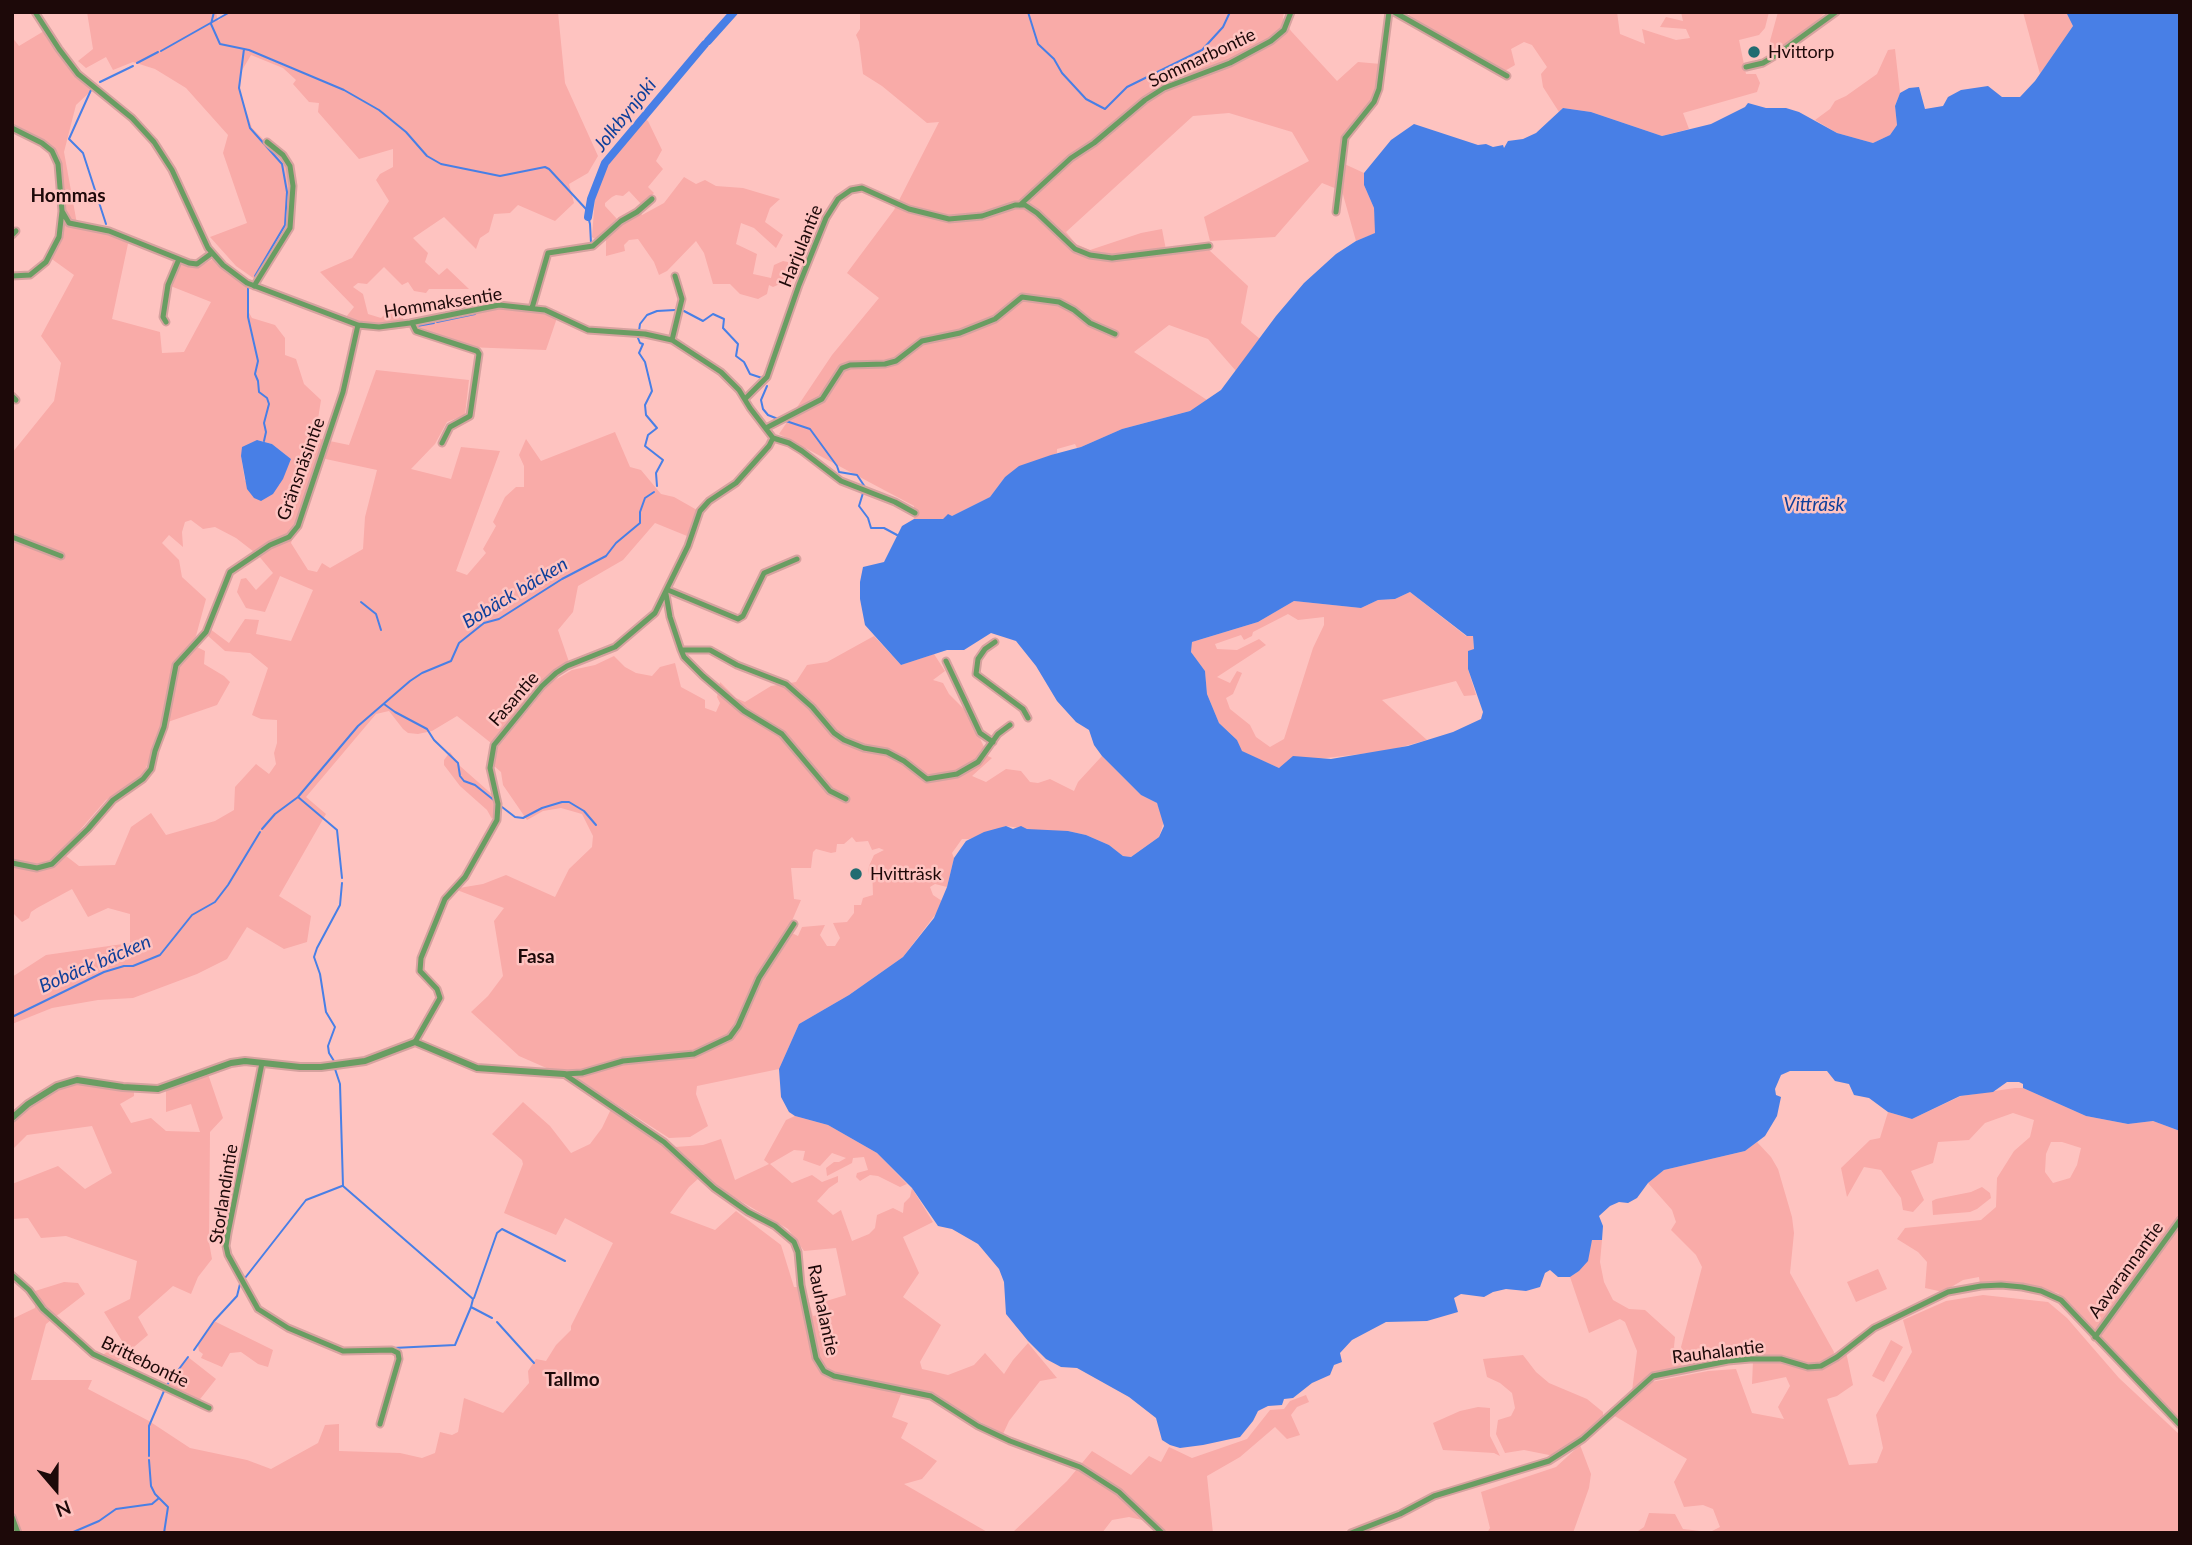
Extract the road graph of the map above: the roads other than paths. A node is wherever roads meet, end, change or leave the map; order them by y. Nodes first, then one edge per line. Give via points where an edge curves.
1 (36, 12) edge
2 (1291, 12) edge
3 (1392, 12) edge
4 (1836, 12) edge
5 (1746, 67) dead end
6 (1507, 76) dead end
7 (12, 128) edge
8 (267, 142) dead end
9 (652, 199) dead end
10 (1020, 205) junction
11 (62, 211) junction
12 (1336, 212) dead end
13 (1209, 246) dead end
14 (212, 253) junction
15 (179, 259) junction
16 (12, 276) edge
17 (674, 276) dead end
18 (254, 286) junction
19 (532, 308) junction
20 (166, 322) dead end
21 (412, 323) junction
22 (358, 326) junction
23 (1115, 334) dead end
24 (672, 340) junction
25 (745, 399) junction
26 (766, 428) junction
27 (773, 438) junction
28 (442, 443) dead end
29 (915, 513) dead end
30 (12, 537) edge
31 (61, 556) dead end
32 (797, 559) dead end
33 (667, 592) junction
34 (655, 613) junction
35 (670, 617) junction
36 (995, 642) dead end
37 (681, 650) junction
38 (946, 661) dead end
39 (1028, 718) dead end
40 (1010, 725) dead end
41 (993, 742) junction
42 (846, 799) dead end
43 (12, 863) edge
44 (794, 924) dead end
45 (415, 1042) junction
46 (262, 1063) junction
47 (564, 1074) junction
48 (12, 1118) edge
49 (2180, 1220) edge
50 (12, 1275) edge
51 (2095, 1337) junction
52 (209, 1408) dead end
53 (380, 1424) dead end
54 (2180, 1425) edge
55 (12, 1517) edge
56 (18, 1533) edge
57 (1162, 1533) edge
58 (1351, 1533) edge

1 - 14 street, Hommaksentie via 78,74 154,142
2 - 10 street, Sommarbontie via 1284,30 1271,41 1230,63 1164,88 1138,105
3 - 6 street
3 - 12 street via 1374,103 1345,138
4 - 5 street via 1778,54
7 - 11 street via 52,151 58,164
8 - 18 street via 290,166 290,228
9 - 19 street via 593,246 548,253
10 - 13 street via 1037,213 1075,249 1090,255 1112,258
10 - 25 street, Harjulantie via 950,219 909,209 862,188 843,194 826,218 769,373
11 - 15 street via 69,223 109,231
11 - 16 street via 59,237 46,262 30,275
14 - 15 street via 197,264
14 - 18 street, Hommaksentie
15 - 20 street via 168,285
17 - 24 street via 682,299
18 - 22 street, Hommaksentie
19 - 21 street, Hommaksentie via 490,306
19 - 24 street, Hommaksentie via 588,330
21 - 22 street, Hommaksentie
21 - 28 street via 416,331 480,354 470,416 450,427
22 - 43 street, Gränsnäsintie via 343,392 298,526 289,537 230,572 206,632 176,665 151,769 113,800 52,864 37,868
23 - 26 street via 1059,302 1022,297 995,319 961,333 922,341 896,361 842,368 822,399
24 - 25 street, Hommaksentie via 721,372
25 - 26 street, Hommaksentie
26 - 27 street, Hommaksentie
27 - 29 street via 802,451 841,481
27 - 33 street, Fasantie via 736,483 703,507
30 - 31 street
32 - 33 street via 764,573 738,618
33 - 34 street, Fasantie
33 - 35 street
34 - 35 street
34 - 45 street, Fasantie via 615,647 556,673 494,745 489,762 497,820 465,877 445,899 421,958 420,971 440,998
35 - 37 street
36 - 39 street via 978,659 976,674 1023,709
37 - 41 street via 710,650 786,684 844,740 887,751 927,779 968,768
37 - 42 street via 703,677 744,711 782,734 830,791
38 - 41 street via 980,733
40 - 41 street
44 - 47 street via 730,1037 694,1054 623,1061
45 - 46 street via 372,1059 332,1066
45 - 47 street via 477,1068
46 - 48 street via 215,1066 158,1088 77,1080 57,1086
46 - 53 street, Storlandintie via 228,1233 228,1255 258,1309 277,1322 343,1351 398,1353
47 - 57 street, Rauhalantie via 664,1142 714,1188 794,1241 816,1358 824,1371 931,1396 989,1431 1080,1467 1119,1492
49 - 51 street, Aavarannantie
50 - 52 street, Brittebontie via 93,1353
51 - 54 street, Rauhalantie
51 - 58 street, Rauhalantie via 2061,1300 2041,1291 2001,1285 1955,1290 1874,1328 1821,1366 1750,1359 1653,1376 1583,1439 1549,1461 1434,1496
55 - 56 street

